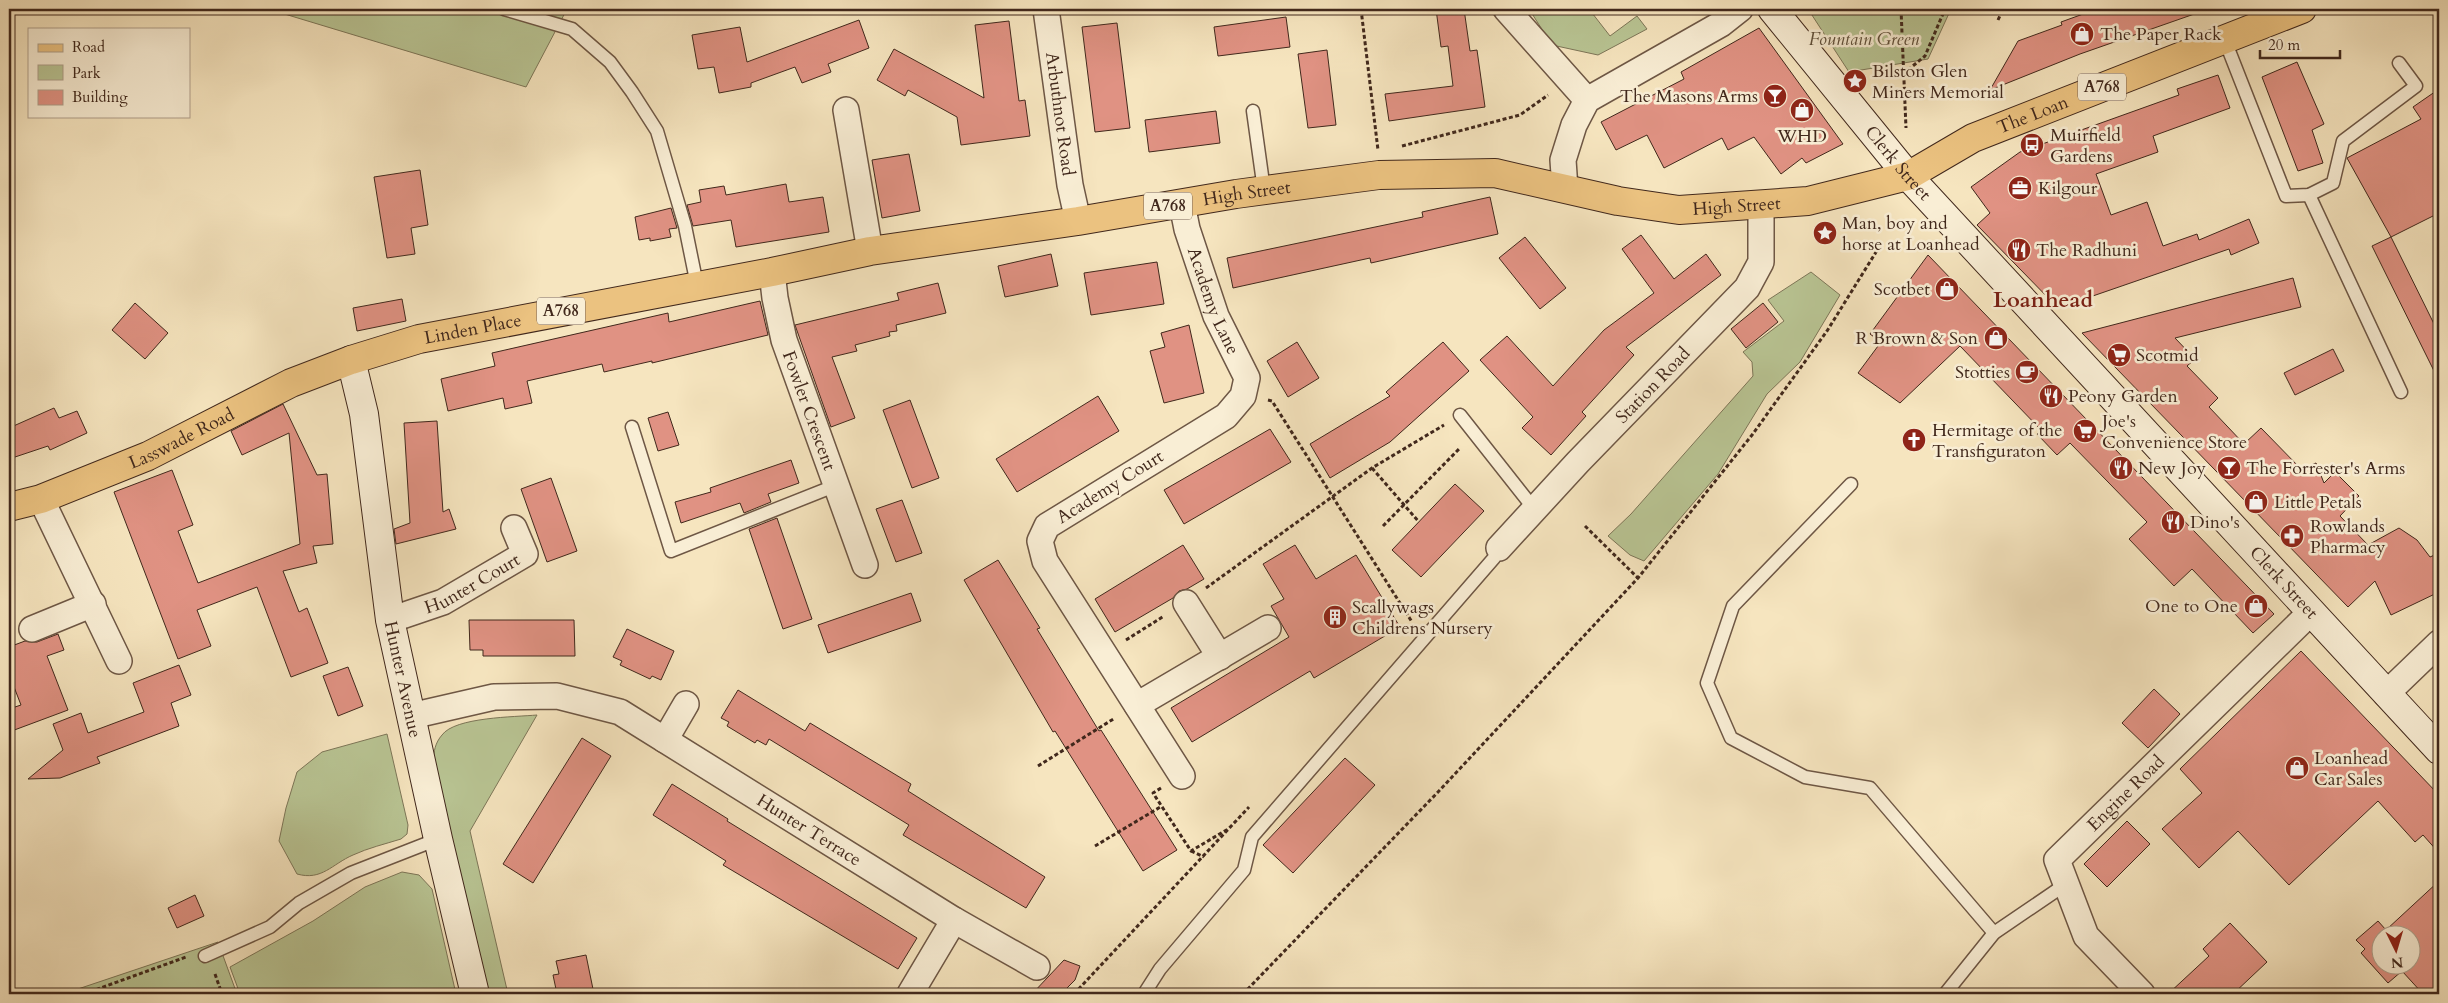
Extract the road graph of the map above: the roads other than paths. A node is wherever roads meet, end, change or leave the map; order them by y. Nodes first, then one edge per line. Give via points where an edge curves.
1 (504, 9) edge
2 (1046, 9) edge
3 (1506, 9) edge
4 (1740, 9) edge
5 (1772, 9) edge
6 (2302, 9) edge
7 (2224, 38) junction
8 (2399, 63) dead end
9 (1587, 100) junction
10 (846, 110) dead end
11 (1254, 111) dead end
12 (1908, 176) junction
13 (1565, 188) junction
14 (1264, 190) junction
15 (2309, 195) junction
16 (1182, 204) junction
17 (1761, 205) junction
18 (1078, 220) junction
19 (870, 251) junction
20 (772, 272) junction
21 (697, 285) junction
22 (351, 360) junction
23 (2401, 392) dead end
24 (1243, 396) joint
25 (1460, 415) road end
26 (632, 427) dead end
27 (1851, 484) dead end
28 (837, 485) junction
29 (41, 499) junction
30 (9, 507) edge
31 (1535, 510) junction
32 (514, 528) dead end
33 (1499, 548) joint
34 (856, 554) dead end
35 (1186, 603) road end
36 (93, 604) junction
37 (2310, 613) junction
38 (390, 620) junction
39 (1268, 628) dead end
40 (32, 630) dead end
41 (2439, 643) edge
42 (1220, 657) junction
43 (119, 661) dead end
44 (2386, 694) junction
45 (686, 704) dead end
46 (1137, 705) junction
47 (411, 716) junction
48 (665, 740) junction
49 (2439, 750) edge
50 (1182, 776) road end
51 (438, 839) junction
52 (2066, 884) junction
53 (954, 920) junction
54 (1994, 932) junction
55 (205, 956) road end
56 (1037, 967) dead end
57 (475, 994) edge
58 (910, 994) edge
59 (1144, 994) edge
60 (1945, 994) edge
61 (2142, 994) edge

1 - 21 lane via 572,29 610,62 632,92 657,131 685,226
2 - 18 street, Arbuthnot Road via 1070,185
3 - 9 street
4 - 9 street via 1721,24
5 - 12 street, Clerk Street
6 - 7 main road, The Loan / A768
7 - 12 main road, The Loan / A768 via 1973,138
7 - 15 lane via 2286,196
8 - 15 lane via 2416,86 2342,141 2333,183
9 - 13 street via 1574,125 1563,160
10 - 19 street
11 - 14 lane
12 - 17 main road, High Street / A768 via 1808,200
12 - 37 street, Clerk Street
13 - 14 main road, High Street / A768 via 1495,173 1445,173 1379,176
13 - 17 main road, High Street / A768 via 1618,201 1679,210
14 - 16 main road, High Street / A768
15 - 23 lane
16 - 18 main road, High Street / A768
16 - 24 street, Academy Lane via 1216,316 1247,378
17 - 31 street, Station Road via 1761,262 1747,288
18 - 19 main road, High Street / A768
19 - 20 main road, High Street / A768
20 - 21 main road, Linden Place / A768
20 - 28 street, Fowler Crescent via 784,340
21 - 22 main road, Linden Place / A768 via 419,339
22 - 29 main road, Lasswade Road / A768 via 291,383 148,456
22 - 38 street, Hunter Avenue via 364,414
24 - 46 street, Academy Court via 1226,416 1047,526 1040,541 1045,561
25 - 31 lane
26 - 28 lane via 671,551
27 - 54 lane via 1733,606 1707,683 1731,738 1805,777 1870,788
28 - 34 street, Fowler Crescent
29 - 30 main road, Lasswade Road / A768
29 - 36 street
31 - 33 street, Station Road
32 - 38 street, Hunter Court via 525,554 443,602
33 - 59 lane via 1487,566 1252,837 1244,870 1160,969
35 - 42 street
36 - 40 street
36 - 43 street
37 - 44 street, Clerk Street
37 - 52 street, Engine Road via 2057,860
38 - 47 street, Hunter Avenue
39 - 42 street
41 - 44 street
42 - 46 street
44 - 49 street, Clerk Street
45 - 48 street
46 - 50 street, Academy Court
47 - 48 street, Hunter Terrace via 494,696 558,696 620,712
47 - 51 street, Hunter Avenue
48 - 53 street, Hunter Terrace
51 - 55 lane via 351,872 299,903 270,927
51 - 57 street, Hunter Avenue
52 - 54 lane
52 - 61 street, Engine Road via 2086,936
53 - 56 street, Hunter Terrace
53 - 58 street
54 - 60 lane

